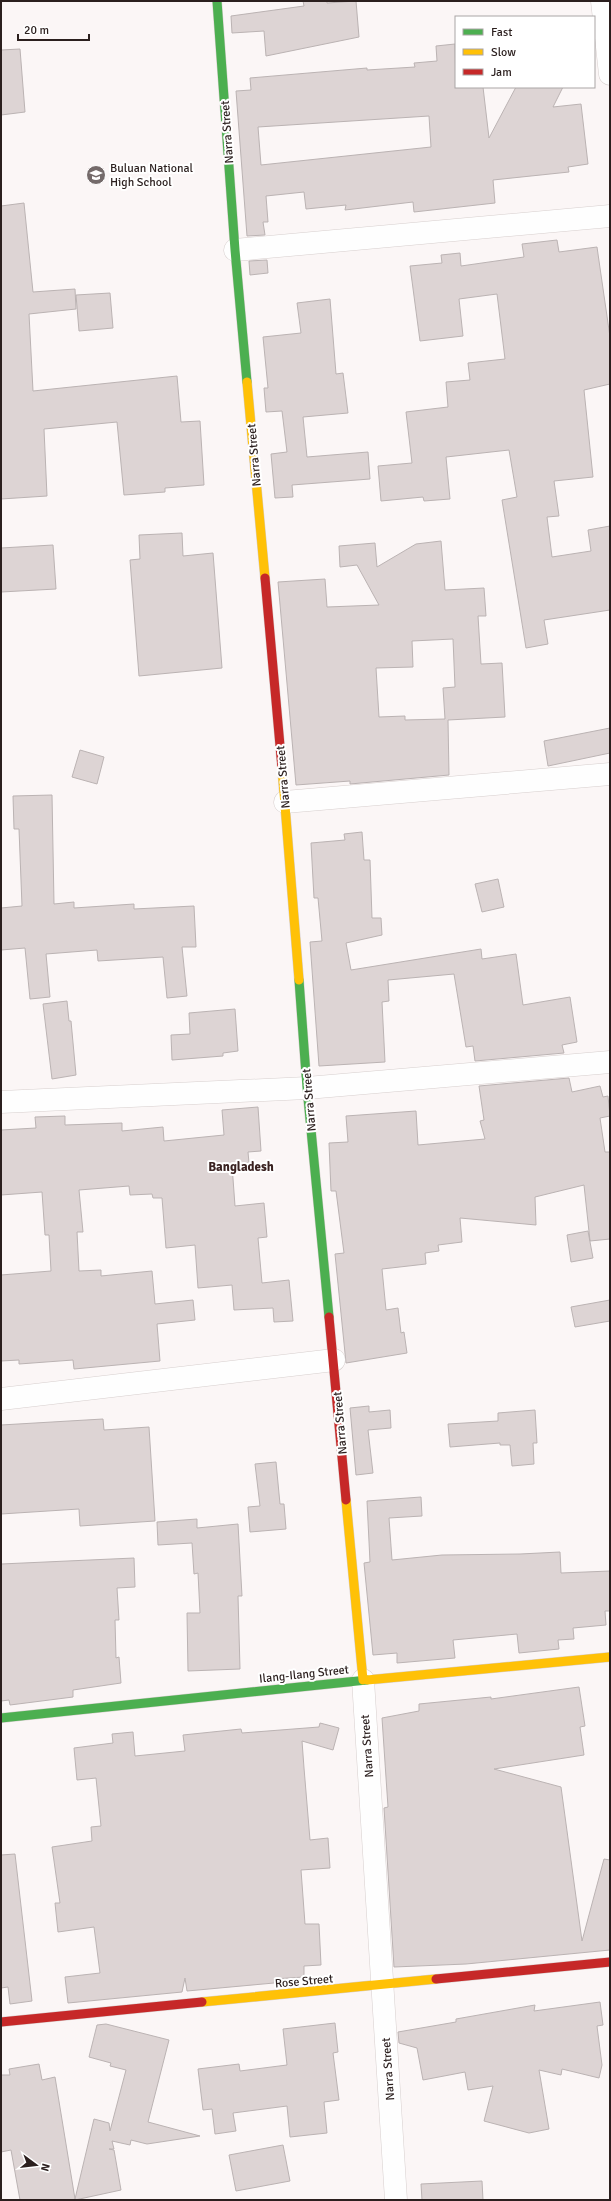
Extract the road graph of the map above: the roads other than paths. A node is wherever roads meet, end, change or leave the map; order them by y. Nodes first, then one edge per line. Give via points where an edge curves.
1 (217, 1) edge
2 (602, 1) edge
3 (610, 74) edge
4 (610, 216) edge
5 (236, 250) junction
6 (610, 774) edge
7 (285, 802) junction
8 (610, 1062) edge
9 (307, 1088) junction
10 (1, 1102) edge
11 (334, 1360) junction
12 (1, 1399) edge
13 (610, 1656) edge
14 (363, 1680) junction
15 (1, 1718) edge
16 (610, 1962) edge
17 (382, 1986) junction
18 (1, 2022) edge
19 (396, 2200) edge

1 - 5 street, Narra Street
2 - 3 street
4 - 5 street
5 - 7 street, Narra Street
6 - 7 street
7 - 9 street, Narra Street
8 - 9 street
9 - 10 street
9 - 11 street, Narra Street
11 - 12 street
11 - 14 street, Narra Street
13 - 14 street, Ilang-Ilang Street
14 - 15 street, Ilang-Ilang Street
14 - 17 street, Narra Street
16 - 17 street, Rose Street
17 - 18 street, Rose Street
17 - 19 street, Narra Street

